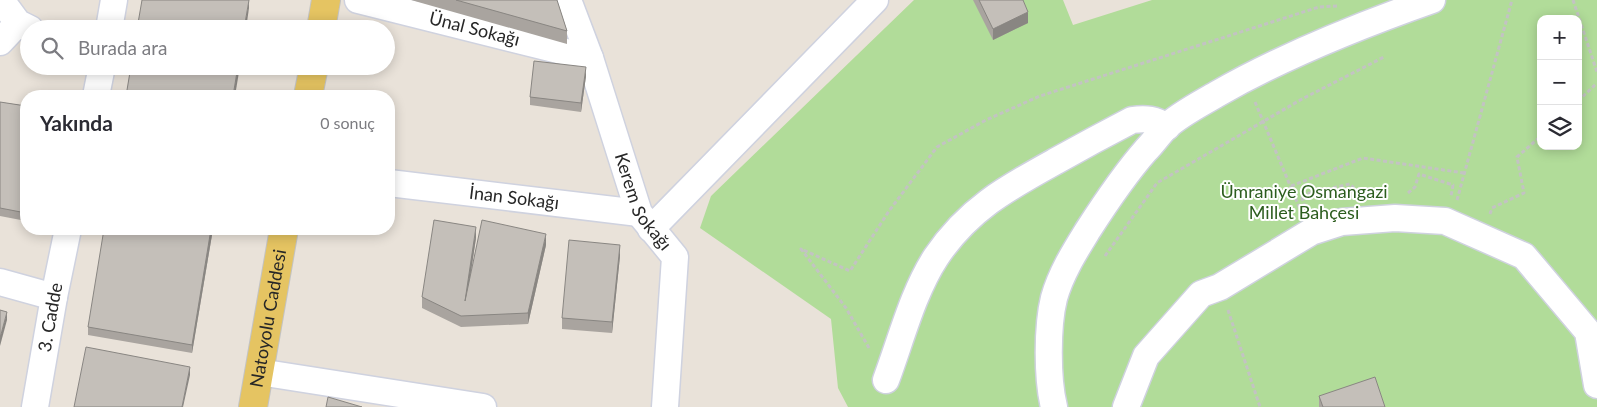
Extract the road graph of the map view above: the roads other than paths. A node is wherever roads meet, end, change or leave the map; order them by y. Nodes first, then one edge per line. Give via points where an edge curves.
1 (1, 0) edge
2 (114, 0) edge
3 (326, 0) edge
4 (358, 0) edge
5 (568, 0) edge
6 (875, 0) edge
7 (1432, 0) edge
8 (111, 20) edge
9 (323, 20) edge
10 (20, 21) edge
11 (20, 29) edge
12 (0, 42) edge
13 (590, 58) junction
14 (100, 75) edge
15 (312, 75) edge
16 (97, 90) edge
17 (309, 90) edge
18 (1167, 127) junction
19 (395, 184) edge
20 (645, 221) junction
21 (67, 235) edge
22 (283, 235) edge
23 (0, 282) edge
24 (54, 297) junction
25 (259, 372) junction
26 (886, 380) dead end
27 (1597, 385) edge
28 (35, 407) edge
29 (253, 407) edge
30 (483, 407) edge
31 (665, 407) edge
32 (1054, 407) edge
33 (1126, 407) edge

1 - 10 street
2 - 8 street
3 - 9 main road
4 - 13 street, Ünal Sokağı
5 - 13 street, Kerem Sokağı
6 - 20 street
7 - 18 street via 1339,35 1245,78
11 - 12 street
13 - 20 street, Kerem Sokağı
14 - 16 street
15 - 17 main road
18 - 26 street via 1156,120 1132,120 1009,186 986,202 960,226 936,257 920,286
18 - 32 street via 1109,197 1070,260 1057,290 1050,330 1049,366
19 - 20 street, İnan Sokağı
20 - 31 street, Kerem Sokağı via 675,257
21 - 24 street, 3. Cadde
22 - 25 main road, Natoyolu Caddesi
23 - 24 street
24 - 28 street, 3. Cadde
25 - 29 main road, Natoyolu Caddesi
25 - 30 street
27 - 33 street via 1588,332 1524,256 1446,221 1395,218 1342,222 1311,232 1202,294 1146,356

